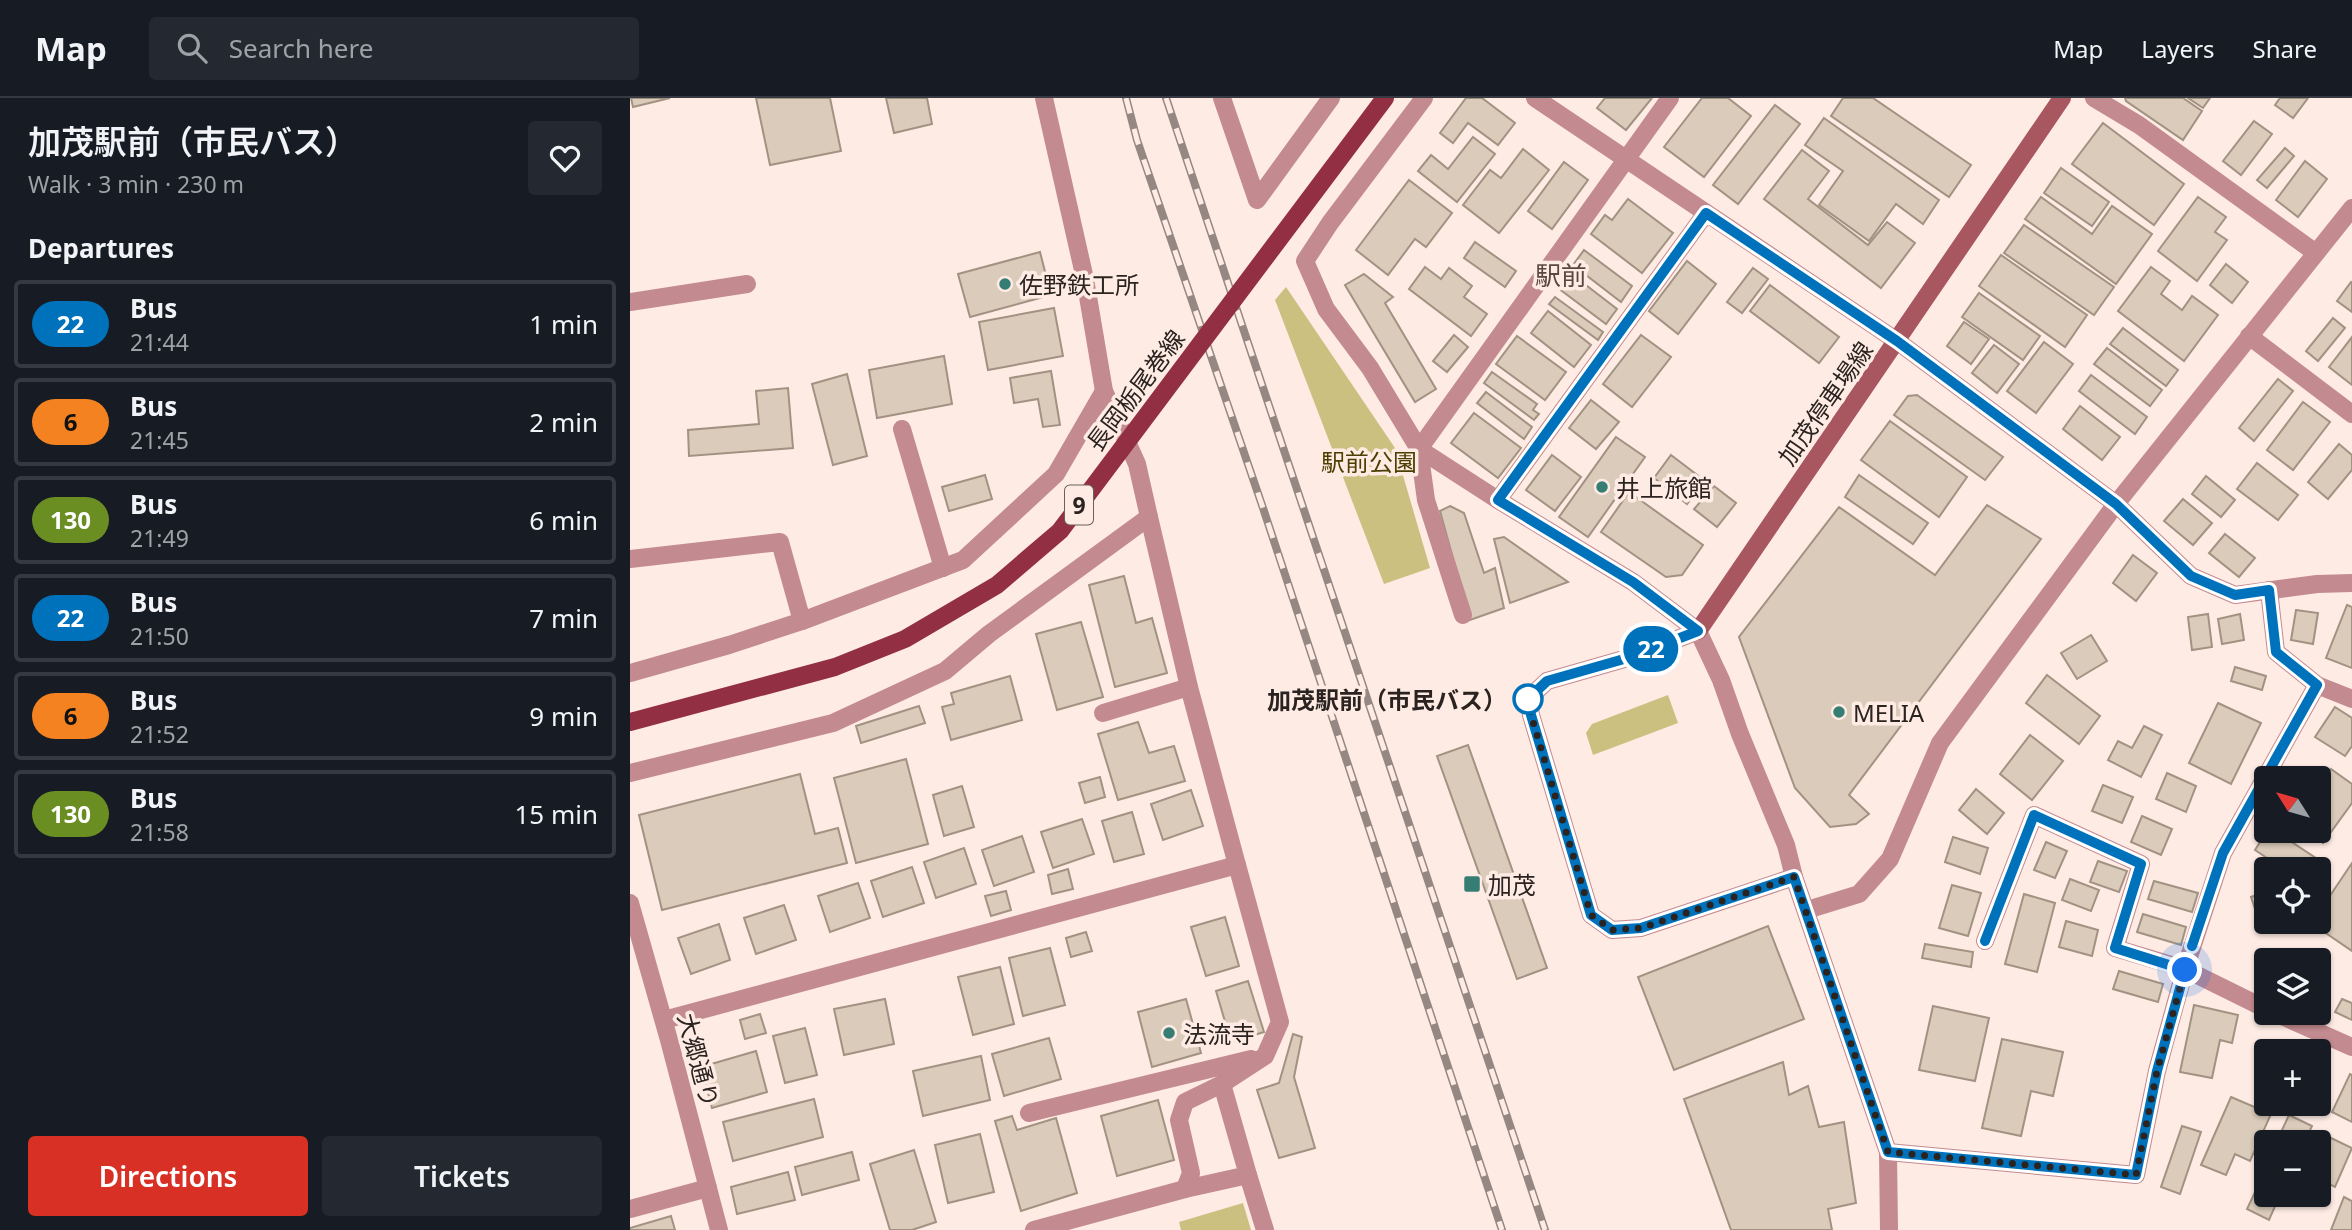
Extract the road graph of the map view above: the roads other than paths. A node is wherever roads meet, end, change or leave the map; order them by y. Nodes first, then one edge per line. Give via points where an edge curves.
1 (1044, 98) edge
2 (1222, 98) edge
3 (1331, 98) edge
4 (1385, 98) edge
5 (1424, 98) edge
6 (1535, 98) edge
7 (1670, 98) edge
8 (2062, 98) edge
9 (2094, 98) edge
10 (1627, 160) junction
11 (2352, 208) edge
12 (1706, 213) junction
13 (2316, 253) junction
14 (747, 284) dead end
15 (630, 302) edge
16 (2249, 336) junction
17 (1897, 341) junction
18 (1104, 391) junction
19 (2352, 414) edge
20 (902, 429) dead end
21 (1419, 449) junction
22 (1498, 500) junction
23 (2116, 504) junction
24 (1150, 517) junction
25 (630, 559) edge
26 (943, 568) junction
27 (2352, 583) edge
28 (2269, 590) junction
29 (1463, 615) dead end
30 (802, 621) junction
31 (1698, 631) junction
32 (630, 673) edge
33 (2317, 685) junction
34 (1189, 687) junction
35 (2352, 699) edge
36 (1103, 713) dead end
37 (630, 722) edge
38 (630, 773) edge
39 (1237, 864) junction
40 (1794, 877) junction
41 (630, 903) edge
42 (1807, 910) junction
43 (1985, 941) dead end
44 (2185, 970) junction
45 (2254, 1003) edge
46 (664, 1020) junction
47 (2302, 1025) edge
48 (2352, 1047) edge
49 (1265, 1056) junction
50 (1222, 1084) junction
51 (1029, 1114) dead end
52 (1888, 1152) junction
53 (1248, 1175) junction
54 (708, 1188) junction
55 (1185, 1189) junction
56 (630, 1209) edge
57 (719, 1230) edge
58 (1034, 1230) edge
59 (1265, 1230) edge
60 (1889, 1230) edge

1 - 18 street via 1086,279
2 - 3 street via 1257,200
4 - 37 main road, 長岡栃尾巻線 / 9, bridge via 1060,531 997,585 905,639 835,667
5 - 21 street via 1305,261 1326,309 1370,368
6 - 10 street
7 - 10 street
8 - 17 main road, 加茂停車場線
9 - 13 street via 2139,125
10 - 12 street
10 - 21 street
11 - 13 street
12 - 17 street
12 - 22 street
13 - 16 street
14 - 15 street
16 - 19 street
16 - 23 street
17 - 23 street
17 - 31 main road, 加茂停車場線
18 - 24 street via 1138,464
18 - 26 street via 1056,474 963,560
20 - 26 street
21 - 22 street
21 - 29 street via 1426,500
22 - 31 street via 1633,582
23 - 28 street via 2191,576 2235,595
23 - 42 street via 1940,743 1890,859 1859,894
24 - 34 street
24 - 38 street via 989,634 946,671 833,723
25 - 30 street via 780,542
26 - 30 street
27 - 28 street
28 - 33 street via 2276,652
30 - 32 street
31 - 40 street via 1786,845
31 - 40 street via 1631,657 1547,681 1528,699 1591,915 1612,930 1641,928
33 - 35 street
33 - 44 street via 2223,853
34 - 36 street
34 - 39 street
39 - 46 street
39 - 49 street via 1280,1021
40 - 42 street
41 - 46 street, 大郷通り
42 - 52 street
43 - 44 street via 2034,815 2141,864 2115,948
44 - 45 street
44 - 52 street via 2157,1071 2136,1175
46 - 54 street, 大郷通り
47 - 48 street
49 - 50 street
49 - 51 street
50 - 53 street
50 - 55 street via 1185,1102 1179,1120 1191,1173
52 - 60 street
53 - 55 street
53 - 59 street
54 - 56 street
54 - 57 street, 大郷通り
55 - 58 street

